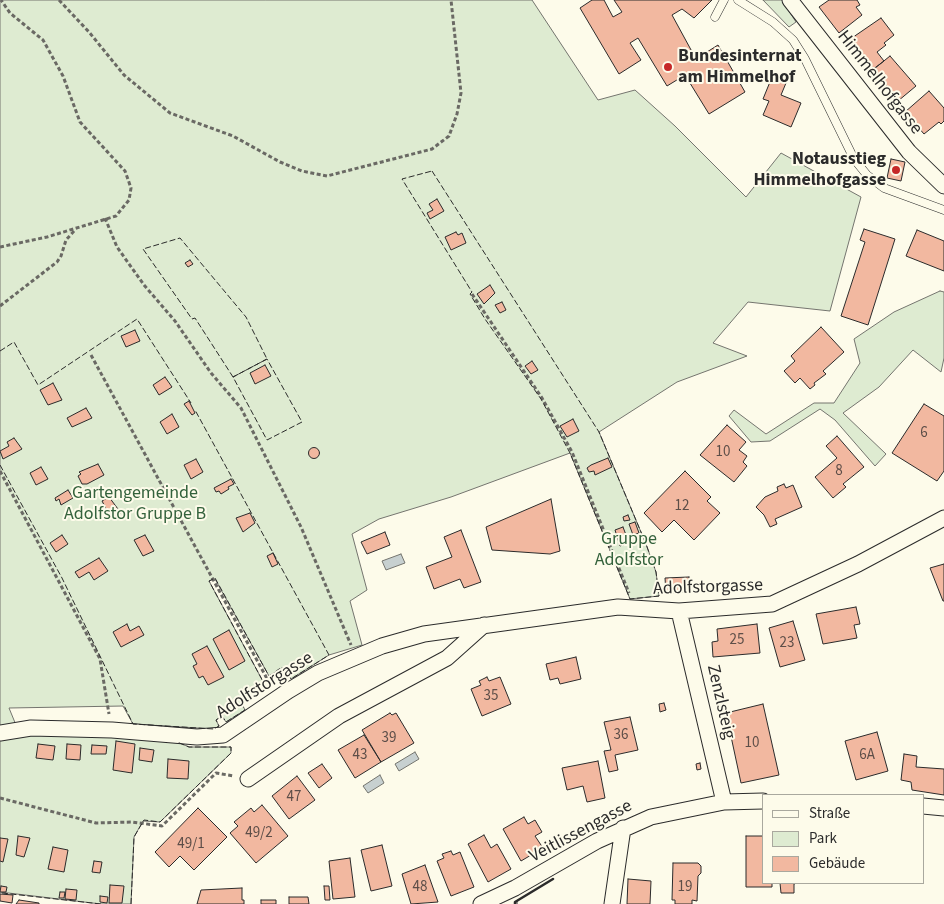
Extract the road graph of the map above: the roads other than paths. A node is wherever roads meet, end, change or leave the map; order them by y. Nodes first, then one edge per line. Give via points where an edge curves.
1 (724, 0) edge
2 (738, 0) edge
3 (790, 0) edge
4 (715, 17) dead end
5 (944, 186) edge
6 (944, 210) edge
7 (944, 518) edge
8 (679, 611) junction
9 (484, 626) junction
10 (0, 733) edge
11 (248, 779) road end
12 (762, 801) edge
13 (724, 802) junction
14 (924, 806) edge
15 (944, 808) edge
16 (623, 828) junction
17 (481, 904) edge
18 (612, 904) edge

1 - 4 lane
2 - 6 lane via 751,6 793,40 854,159 867,175 884,188
3 - 5 street, Himmelhofgasse via 909,152
7 - 8 street, Adolfstorgasse via 858,564 772,604
8 - 9 street, Adolfstorgasse via 618,607
8 - 13 street, Zenzlsteig
9 - 10 street, Adolfstorgasse via 424,634 356,657 318,674 223,735 197,737 31,728
9 - 11 street via 448,658 339,716
12 - 13 street, Veitlissengasse
13 - 16 street, Veitlissengasse via 668,813
14 - 15 street
16 - 17 street, Veitlissengasse
16 - 18 street

